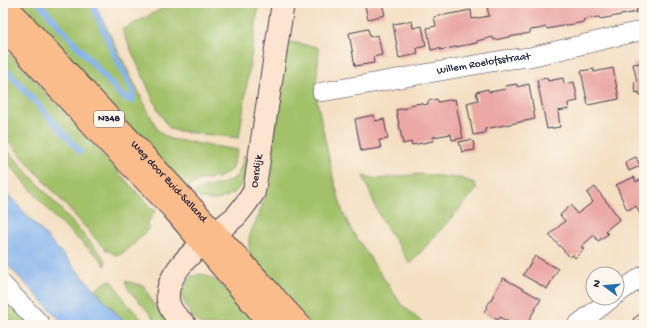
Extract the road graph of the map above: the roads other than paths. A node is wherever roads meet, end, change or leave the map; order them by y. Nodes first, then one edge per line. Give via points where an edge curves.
1 (4, 3) edge
2 (283, 3) edge
3 (3, 28) edge
4 (644, 30) edge
5 (322, 92) dead end
6 (208, 239) junction
7 (644, 275) edge
8 (3, 285) edge
9 (625, 288) edge
10 (602, 306) edge
11 (41, 325) edge
12 (185, 325) edge
13 (271, 325) edge
14 (300, 325) edge
15 (577, 325) edge

1 - 6 main road, Weg door Zuid-Salland / N348
2 - 6 street, Oerdijk via 254,192 236,216
3 - 6 main road, Weg door Zuid-Salland / N348 via 96,130 172,208
4 - 5 street, Willem Roelofsstraat via 530,57
6 - 12 street, Oerdijk via 175,272 169,286 168,299 171,308
6 - 13 main road, Weg door Zuid-Salland / N348
6 - 14 main road, Weg door Zuid-Salland / N348
7 - 9 street
8 - 11 street
10 - 15 street

